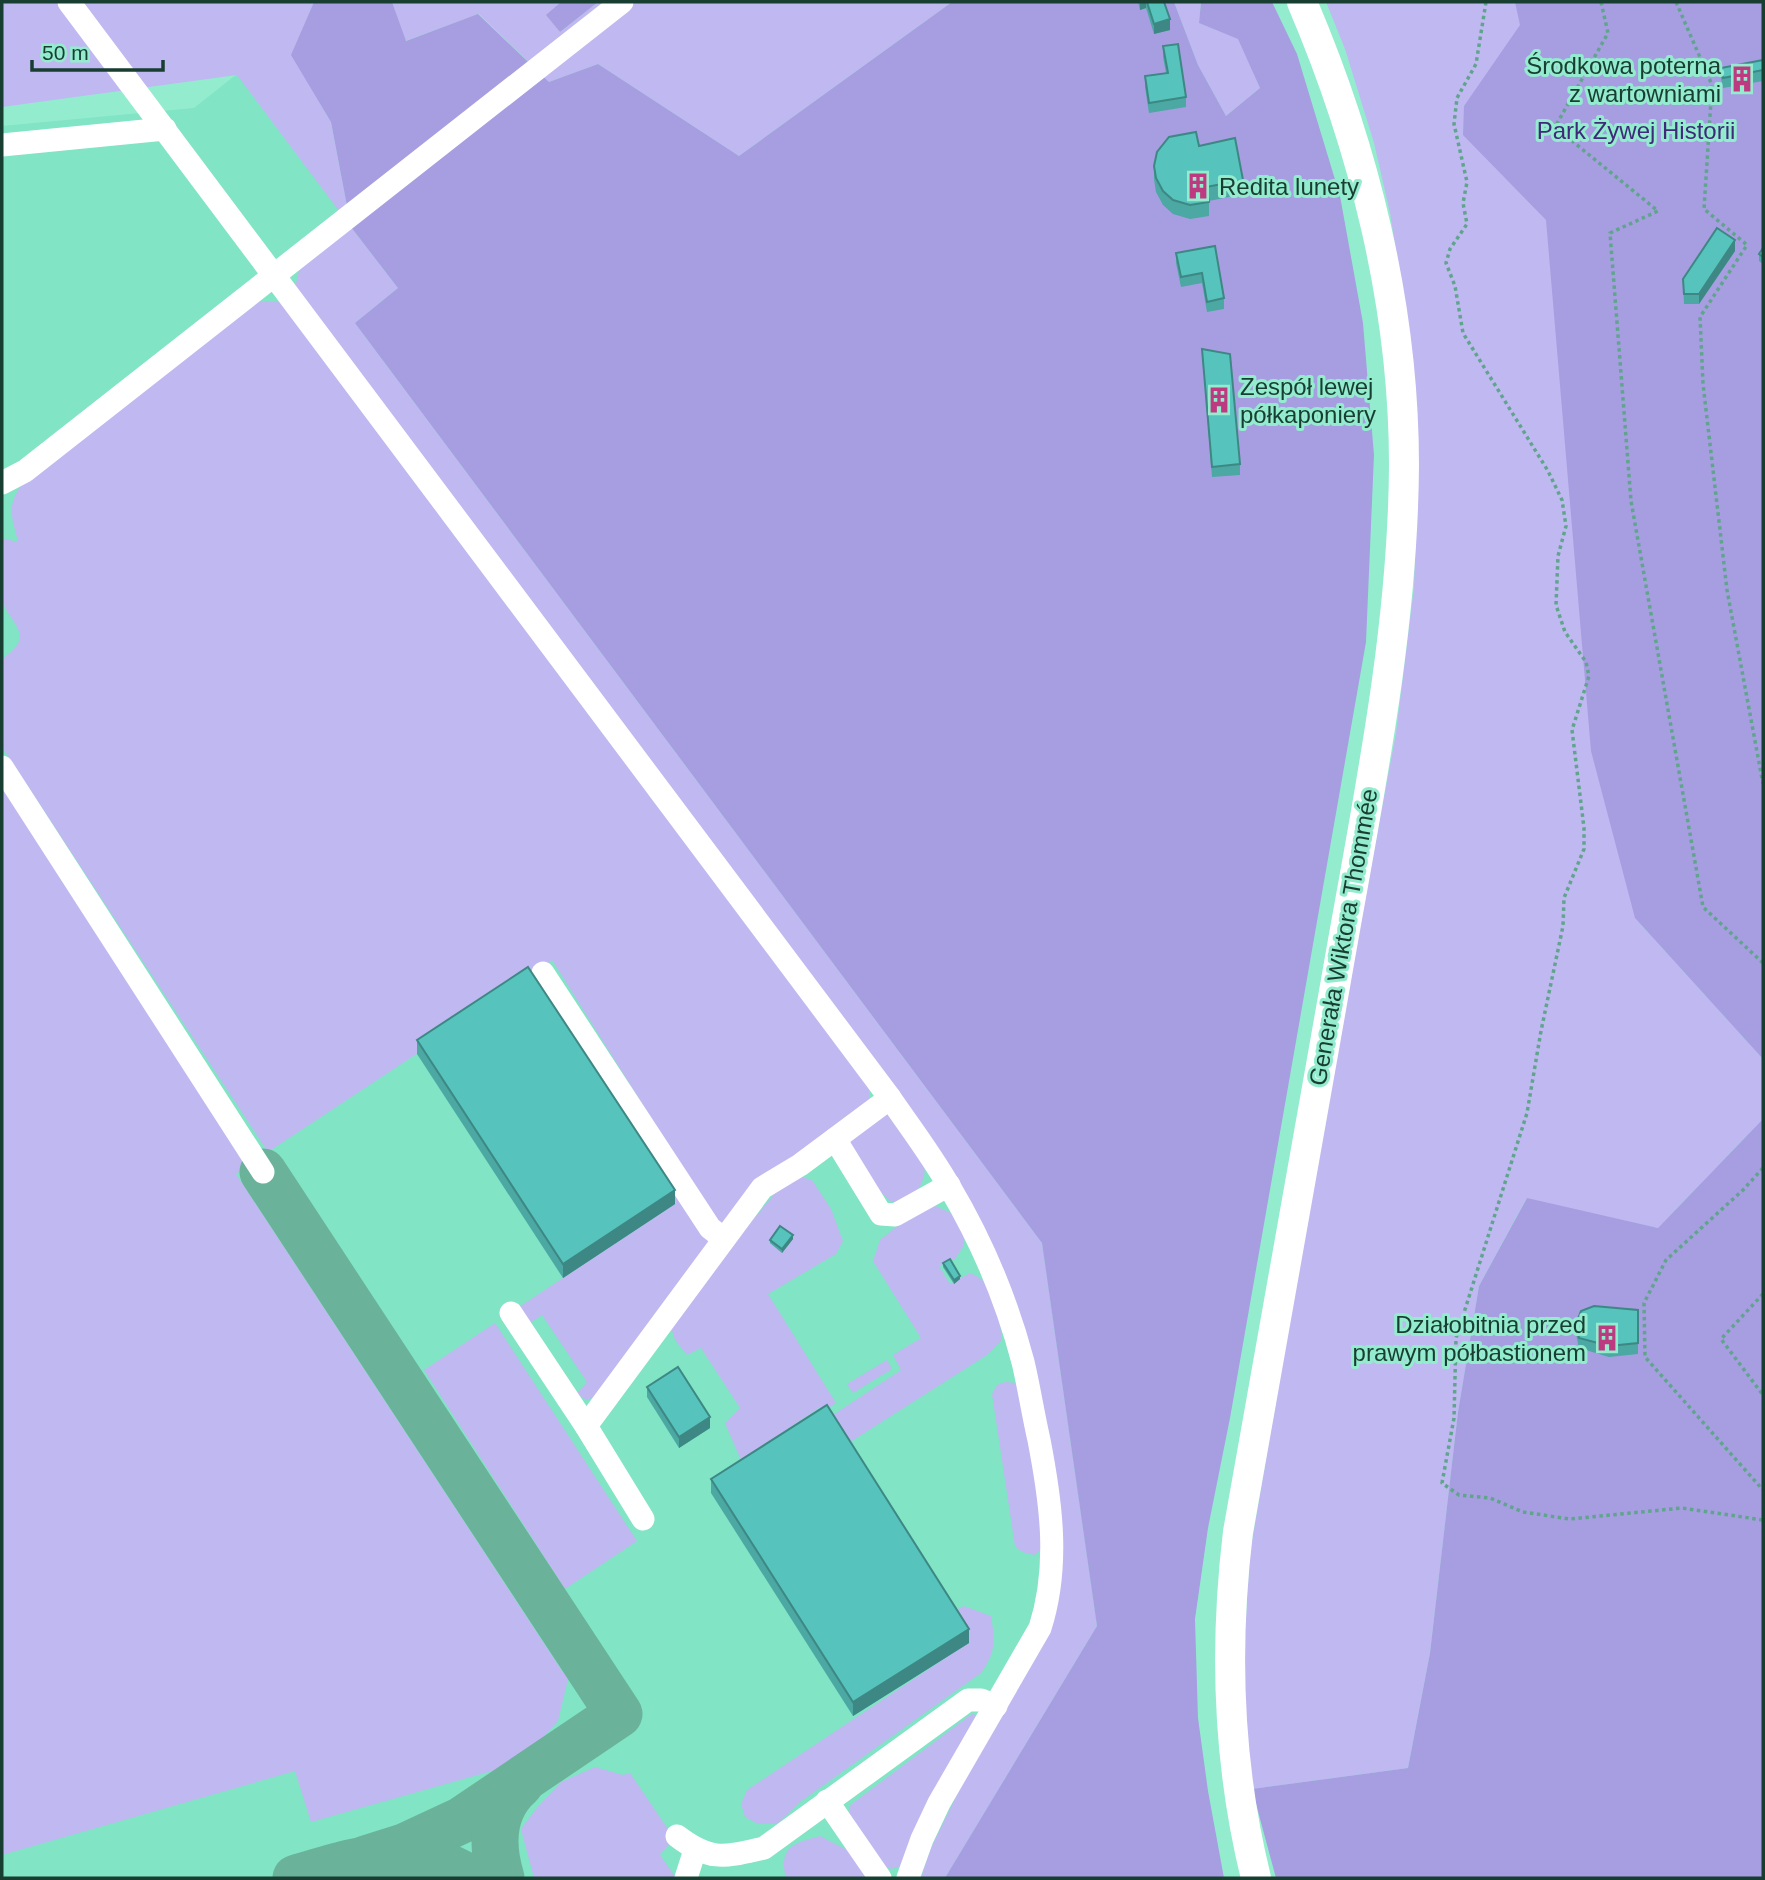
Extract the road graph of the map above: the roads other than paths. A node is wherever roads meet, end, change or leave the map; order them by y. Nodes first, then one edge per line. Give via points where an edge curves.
1 (69, 2) edge
2 (622, 2) edge
3 (1302, 2) edge
4 (165, 129) junction
5 (2, 145) edge
6 (274, 276) junction
7 (2, 483) edge
8 (2, 767) edge
9 (544, 973) dead end
10 (890, 1098) junction
11 (835, 1139) junction
12 (262, 1172) dead end
13 (949, 1185) junction
14 (724, 1239) junction
15 (511, 1312) dead end
16 (586, 1426) junction
17 (643, 1519) dead end
18 (996, 1706) junction
19 (827, 1801) junction
20 (677, 1836) dead end
21 (695, 1850) junction
22 (686, 1878) edge
23 (880, 1878) edge
24 (908, 1878) edge
25 (1256, 1878) edge

1 - 4 lane
2 - 6 lane
3 - 25 main road, Generała Wiktora Thommée via 1341,102 1375,221 1396,351 1403,498 1394,626 1372,772 1232,1584 1229,1690 1233,1744
4 - 5 lane
4 - 6 lane
6 - 7 lane via 25,471
6 - 10 lane
8 - 12 lane
9 - 14 lane via 710,1228
10 - 11 lane
10 - 13 lane
11 - 13 lane via 881,1214 895,1215
11 - 14 lane via 762,1188
13 - 18 lane via 982,1250 1023,1361 1045,1471 1053,1540 1048,1601 1040,1628
14 - 16 lane
15 - 16 lane
16 - 17 lane
18 - 19 lane via 968,1700
18 - 24 lane via 939,1803
19 - 21 lane via 764,1848 731,1855
19 - 23 lane
20 - 21 lane
21 - 22 lane

